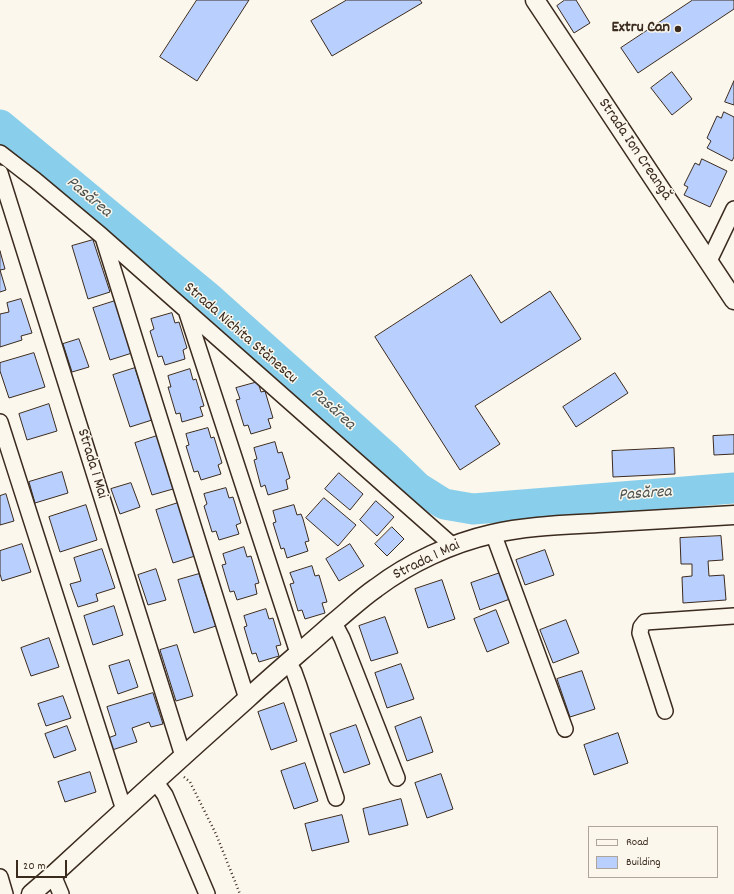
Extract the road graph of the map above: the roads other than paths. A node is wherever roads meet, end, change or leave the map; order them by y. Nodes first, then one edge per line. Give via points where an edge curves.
1 (535, 0) edge
2 (0, 153) edge
3 (0, 173) edge
4 (734, 209) edge
5 (102, 236) junction
6 (709, 261) junction
7 (734, 300) edge
8 (186, 309) junction
9 (0, 422) edge
10 (734, 515) edge
11 (493, 534) junction
12 (453, 546) junction
13 (734, 616) edge
14 (334, 623) junction
15 (293, 658) junction
16 (247, 699) junction
17 (665, 711) dead end
18 (566, 729) dead end
19 (177, 761) junction
20 (397, 778) dead end
21 (156, 781) junction
22 (336, 798) dead end
23 (124, 810) junction
24 (52, 875) junction
25 (0, 877) edge
26 (5, 894) edge
27 (31, 894) edge
28 (61, 894) edge
29 (207, 894) edge

1 - 6 street, Strada Ion Creangă
2 - 5 street, Strada Nichita Stănescu
3 - 19 street, Strada 1 Mai
4 - 6 street
5 - 8 street, Strada Nichita Stănescu
5 - 16 street
6 - 7 street, Strada Ion Creangă
8 - 12 street, Strada Nichita Stănescu
8 - 15 street
9 - 23 street
10 - 11 street, Strada 1 Mai via 559,525
11 - 12 street, Strada 1 Mai
11 - 18 street
12 - 14 street, Strada 1 Mai via 396,574 371,591
13 - 17 street via 645,622 641,626 640,633
14 - 15 street, Strada 1 Mai
14 - 20 street
15 - 16 street, Strada 1 Mai
15 - 22 street via 294,672
16 - 19 street, Strada 1 Mai
19 - 21 street, Strada 1 Mai
21 - 23 street, Strada 1 Mai
21 - 29 street via 165,795
23 - 24 street, Strada 1 Mai
24 - 27 street, Strada 1 Mai
24 - 28 street
25 - 26 street

